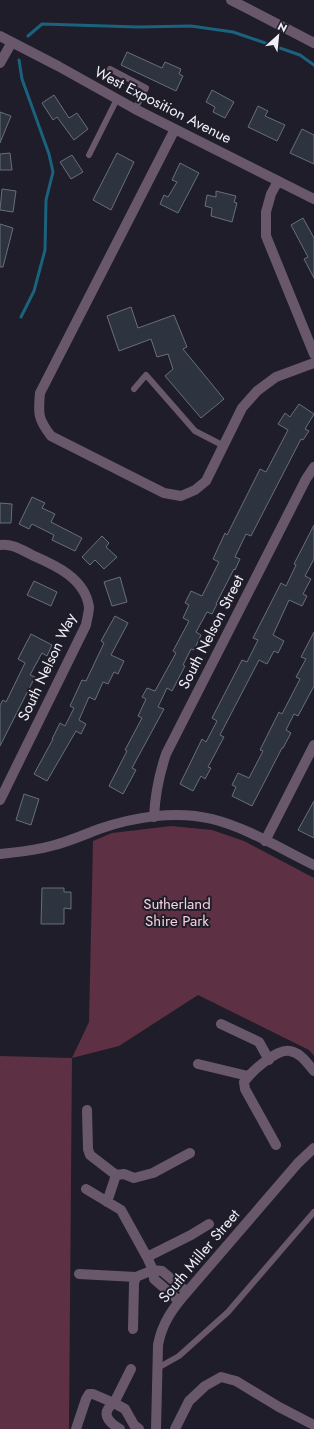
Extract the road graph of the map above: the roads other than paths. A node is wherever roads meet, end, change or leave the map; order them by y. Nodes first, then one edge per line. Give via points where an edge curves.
1 (231, 0) edge
2 (0, 36) edge
3 (12, 42) junction
4 (314, 43) edge
5 (0, 63) edge
6 (110, 69) dead end
7 (116, 99) junction
8 (135, 109) junction
9 (175, 129) junction
10 (89, 155) dead end
11 (278, 181) junction
12 (314, 199) edge
13 (314, 354) edge
14 (314, 363) edge
15 (134, 389) dead end
16 (224, 446) junction
17 (314, 468) edge
18 (0, 545) edge
19 (314, 745) edge
20 (0, 800) edge
21 (154, 817) junction
22 (265, 841) junction
23 (0, 854) edge
24 (314, 865) edge
25 (221, 1024) dead end
26 (269, 1060) junction
27 (198, 1064) dead end
28 (314, 1071) edge
29 (248, 1076) junction
30 (88, 1110) dead end
31 (276, 1145) dead end
32 (314, 1148) edge
33 (190, 1154) dead end
34 (116, 1175) junction
35 (86, 1189) dead end
36 (107, 1202) junction
37 (314, 1212) edge
38 (209, 1224) dead end
39 (147, 1257) junction
40 (153, 1270) junction
41 (79, 1274) dead end
42 (136, 1277) junction
43 (187, 1292) junction
44 (179, 1301) junction
45 (133, 1329) dead end
46 (131, 1369) dead end
47 (156, 1369) junction
48 (114, 1403) junction
49 (131, 1420) junction
50 (314, 1425) edge
51 (76, 1429) edge
52 (120, 1429) edge
53 (139, 1429) edge
54 (156, 1429) edge
55 (175, 1429) edge

1 - 4 street
2 - 3 street, West Exposition Avenue
3 - 5 street
3 - 7 street, West Exposition Avenue
6 - 8 lane via 146,88
7 - 8 street, West Exposition Avenue
7 - 10 lane
8 - 9 street, West Exposition Avenue
9 - 11 street, West Exposition Avenue
9 - 16 street via 40,393 38,411 42,424 51,436 164,493 181,496 195,490 206,481
11 - 12 street, West Exposition Avenue
11 - 13 street via 266,212 266,236
14 - 16 street via 276,378 257,390 242,408
15 - 16 lane via 146,375 195,431
17 - 21 street, South Nelson Street via 306,479 166,754 158,778
18 - 20 street, South Nelson Way via 13,546 72,576 86,597 89,608 86,625
19 - 22 street
21 - 22 street via 170,814 205,817 236,826
21 - 23 street via 118,823 51,846
22 - 24 street
25 - 26 street via 259,1042
26 - 28 street via 278,1053 289,1050 302,1056
26 - 29 street
27 - 29 street
29 - 31 street via 244,1082 246,1089
30 - 34 street via 90,1155
32 - 43 street, South Miller Street via 298,1163
33 - 34 street via 153,1173 134,1178 124,1174
34 - 36 street
35 - 36 street
36 - 39 street via 121,1210
37 - 47 lane via 228,1312 179,1356
38 - 39 street
39 - 40 street
40 - 42 street
40 - 43 street via 162,1271
40 - 44 street via 154,1279
41 - 42 street
42 - 45 street
43 - 44 street, South Miller Street
44 - 47 street, South Miller Street via 164,1322 160,1333
46 - 48 street
47 - 54 street, South Miller Street
48 - 49 street via 124,1409
48 - 51 street via 88,1394
48 - 52 street via 106,1415 109,1422
49 - 52 lane
49 - 53 street
50 - 55 street via 236,1381 221,1377 205,1386 189,1401

